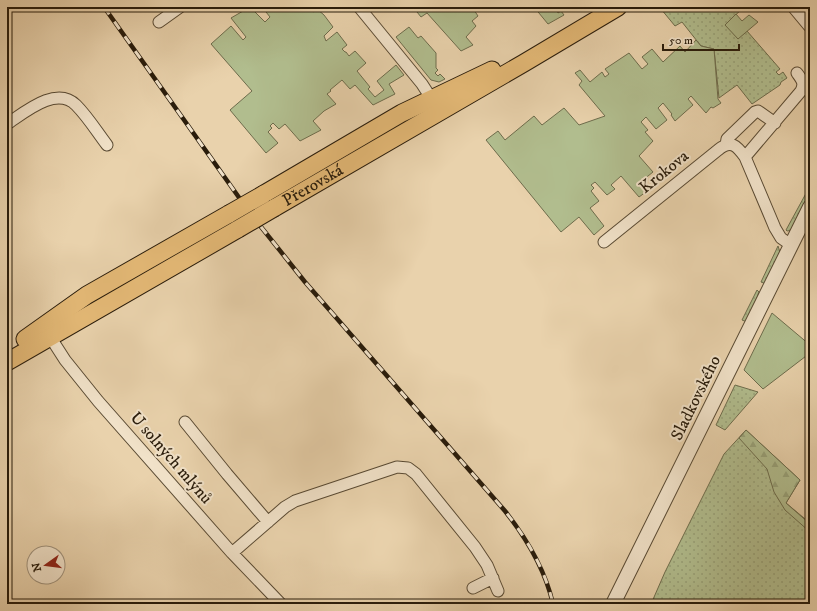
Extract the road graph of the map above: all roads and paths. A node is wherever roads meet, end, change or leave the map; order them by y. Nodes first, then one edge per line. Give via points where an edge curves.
1 (180, 7) edge
2 (359, 7) edge
3 (795, 7) edge
4 (608, 8) edge
5 (158, 22) dead end
6 (810, 26) edge
7 (797, 73) dead end
8 (431, 98) junction
9 (775, 123) junction
10 (7, 124) edge
11 (107, 145) dead end
12 (726, 145) junction
13 (745, 157) junction
14 (810, 207) edge
15 (604, 242) dead end
16 (791, 246) junction
17 (46, 332) junction
18 (7, 350) edge
19 (7, 362) edge
20 (185, 422) dead end
21 (268, 522) junction
22 (232, 553) junction
23 (493, 578) junction
24 (473, 588) dead end
25 (498, 591) dead end
26 (281, 604) edge
27 (613, 604) edge

1 - 5 street
2 - 8 street
3 - 6 street
4 - 8 main road, Přerovská via 498,67
4 - 17 main road, Přerovská, bridge via 274,208
7 - 9 street via 804,87
8 - 17 main road, Přerovská, bridge via 87,295
9 - 12 street, Krokova via 758,111 755,112 727,139
9 - 13 street
10 - 11 street via 52,98 65,99 76,105
12 - 13 street via 734,145
12 - 15 street, Krokova
13 - 16 street via 775,228 781,238
14 - 16 street, Sladkovského
16 - 27 street, Sladkovského
17 - 18 main road, Přerovská
17 - 19 main road, Přerovská
17 - 22 street, U solných mlýnů via 98,401
20 - 21 street
21 - 22 street
21 - 23 street via 300,498 402,466 412,470 421,479 475,547
22 - 26 street, U solných mlýnů
23 - 24 street
23 - 25 street

